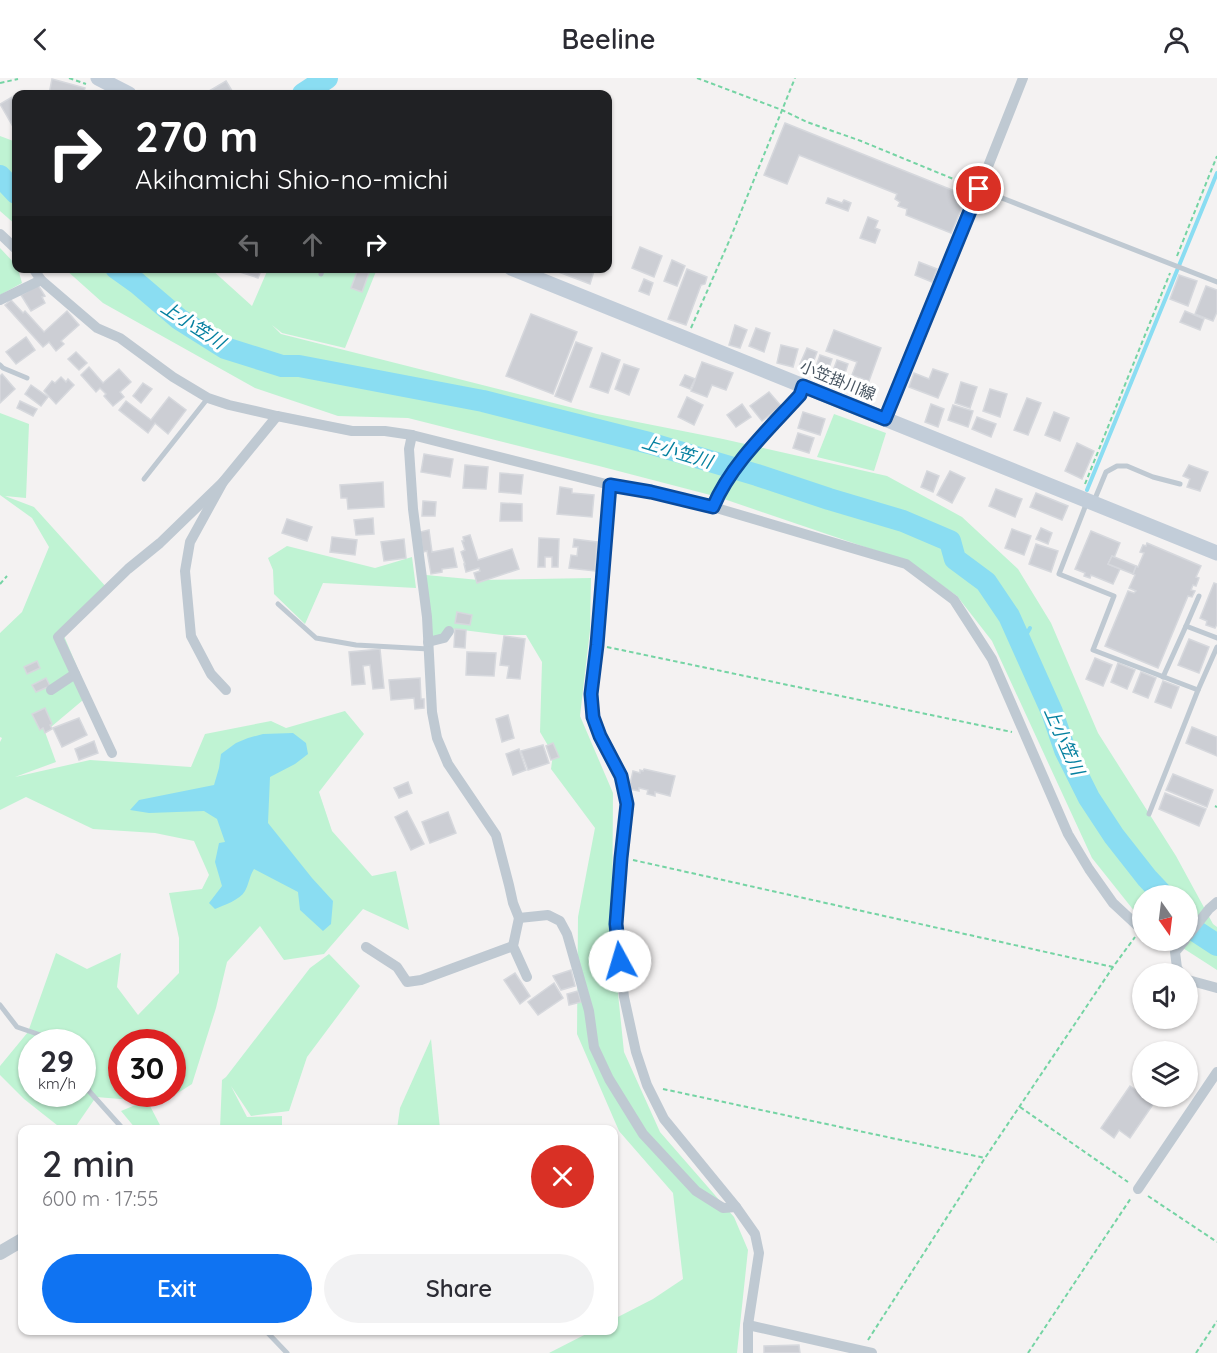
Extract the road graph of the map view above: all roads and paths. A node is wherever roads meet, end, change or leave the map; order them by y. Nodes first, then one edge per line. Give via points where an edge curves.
1 (69, 78) edge
2 (697, 78) edge
3 (795, 78) edge
4 (1023, 78) edge
5 (18, 79) edge
6 (94, 82) edge
7 (0, 83) edge
8 (117, 90) edge
9 (782, 110) junction
10 (1217, 156) edge
11 (979, 189) junction
12 (0, 234) edge
13 (12, 245) edge
14 (1174, 264) junction
15 (36, 273) edge
16 (523, 273) edge
17 (41, 280) junction
18 (1217, 282) edge
19 (0, 300) edge
20 (686, 339) junction
21 (0, 365) edge
22 (27, 378) dead end
23 (803, 386) junction
24 (208, 398) junction
25 (277, 416) junction
26 (885, 419) junction
27 (412, 435) junction
28 (144, 479) dead end
29 (223, 482) junction
30 (1180, 484) dead end
31 (610, 485) junction
32 (1087, 500) junction
33 (713, 507) junction
34 (1217, 553) edge
35 (7, 576) dead end
36 (0, 584) edge
37 (1199, 596) dead end
38 (278, 604) dead end
39 (1186, 626) junction
40 (449, 631) dead end
41 (1217, 638) edge
42 (597, 645) junction
43 (429, 646) junction
44 (1217, 647) edge
45 (75, 674) junction
46 (1163, 676) junction
47 (51, 690) dead end
48 (226, 690) dead end
49 (1198, 690) junction
50 (1024, 735) junction
51 (112, 753) dead end
52 (1149, 814) dead end
53 (621, 858) junction
54 (1213, 905) edge
55 (519, 918) junction
56 (1132, 921) edge
57 (1198, 924) edge
58 (1132, 941) edge
59 (366, 946) dead end
60 (513, 946) junction
61 (1113, 967) junction
62 (527, 977) dead end
63 (1198, 983) edge
64 (1217, 988) edge
65 (0, 1005) edge
66 (23, 1029) edge
67 (1217, 1072) edge
68 (647, 1085) junction
69 (96, 1099) edge
70 (1020, 1107) junction
71 (120, 1125) edge
72 (985, 1158) junction
73 (1138, 1189) junction
74 (736, 1207) junction
75 (18, 1242) edge
76 (1217, 1242) edge
77 (0, 1253) edge
78 (1217, 1322) edge
79 (748, 1325) junction
80 (270, 1335) edge
81 (866, 1351) edge
82 (287, 1353) edge
83 (748, 1353) edge
84 (1028, 1353) edge
85 (1196, 1353) edge

1 - 6 path
2 - 9 path
3 - 9 path
4 - 11 street
5 - 7 path
6 - 8 main road
9 - 11 path
9 - 20 path
10 - 14 path
11 - 14 lane
11 - 26 street
12 - 13 street
14 - 18 lane
14 - 32 path
15 - 17 street
16 - 20 main road, 小笠掛川線
17 - 19 street
17 - 24 street via 97,328 120,338
20 - 23 main road, 小笠掛川線
21 - 22 lane
23 - 26 main road, 小笠掛川線
23 - 33 street via 800,395 745,456
24 - 25 street
24 - 28 lane
25 - 27 street via 352,431
25 - 29 street
26 - 32 main road, 小笠掛川線
27 - 31 street
27 - 43 street via 409,449 413,509
29 - 45 street via 58,637
29 - 48 street via 190,542 184,571 191,636 211,674
30 - 32 lane via 1117,466 1106,472
31 - 33 street
31 - 42 street
32 - 34 main road, 小笠掛川線
32 - 46 lane via 1059,574 1114,596 1093,650
33 - 50 street via 906,564 954,600 992,659
35 - 36 path
37 - 39 lane
38 - 43 lane via 316,638 356,645
39 - 41 lane
39 - 46 lane
40 - 43 street
42 - 50 path
42 - 53 street via 591,694 593,717 621,776 627,804
43 - 55 street via 437,738 448,764 496,835
44 - 49 lane
45 - 47 street
45 - 51 street
46 - 49 lane
49 - 52 lane
50 - 56 street via 1068,834 1113,903
53 - 61 path
53 - 68 street via 616,924 624,997
54 - 57 street
55 - 60 street
55 - 74 street via 548,915 560,921 589,1011 594,1047 609,1079 643,1134 696,1191 723,1208
58 - 61 path
59 - 60 street via 397,967 407,982
60 - 62 street
61 - 70 path
63 - 64 street
65 - 66 lane
67 - 73 street
68 - 72 path
68 - 74 street via 664,1119
69 - 71 lane
70 - 72 path
70 - 73 path
72 - 81 path
73 - 76 path
73 - 84 path
74 - 79 street via 755,1234 759,1253
75 - 77 street
78 - 85 path
79 - 81 street
79 - 83 street
80 - 82 lane

